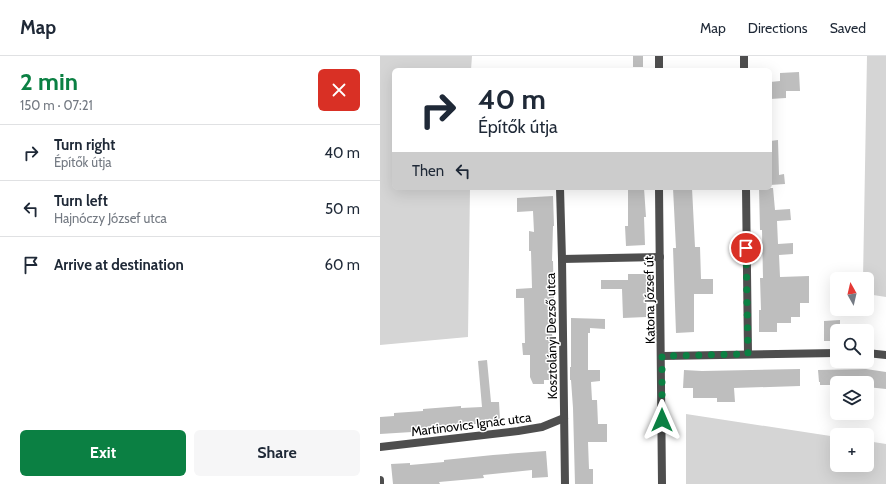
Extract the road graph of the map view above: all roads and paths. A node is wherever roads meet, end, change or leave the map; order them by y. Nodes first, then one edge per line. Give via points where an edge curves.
1 (659, 56) edge
2 (744, 56) edge
3 (659, 68) edge
4 (744, 68) edge
5 (560, 190) edge
6 (659, 190) edge
7 (746, 190) edge
8 (660, 257) junction
9 (562, 258) junction
10 (830, 353) edge
11 (748, 354) junction
12 (874, 354) edge
13 (886, 355) edge
14 (662, 356) junction
15 (564, 418) junction
16 (380, 447) edge
17 (380, 480) edge
18 (380, 484) edge
19 (565, 484) edge
20 (662, 484) edge

1 - 3 street
2 - 4 street
5 - 9 street, Kosztolányi Dezső utca
6 - 8 street, Katona József út
7 - 11 street
8 - 9 street
8 - 14 street, Katona József út
9 - 15 street, Kosztolányi Dezső utca
10 - 11 street
11 - 14 street
12 - 13 street
14 - 20 street, Katona József út
15 - 16 street, Martinovics Ignác utca via 542,427 518,431
15 - 19 street, Kosztolányi Dezső utca
17 - 18 street

